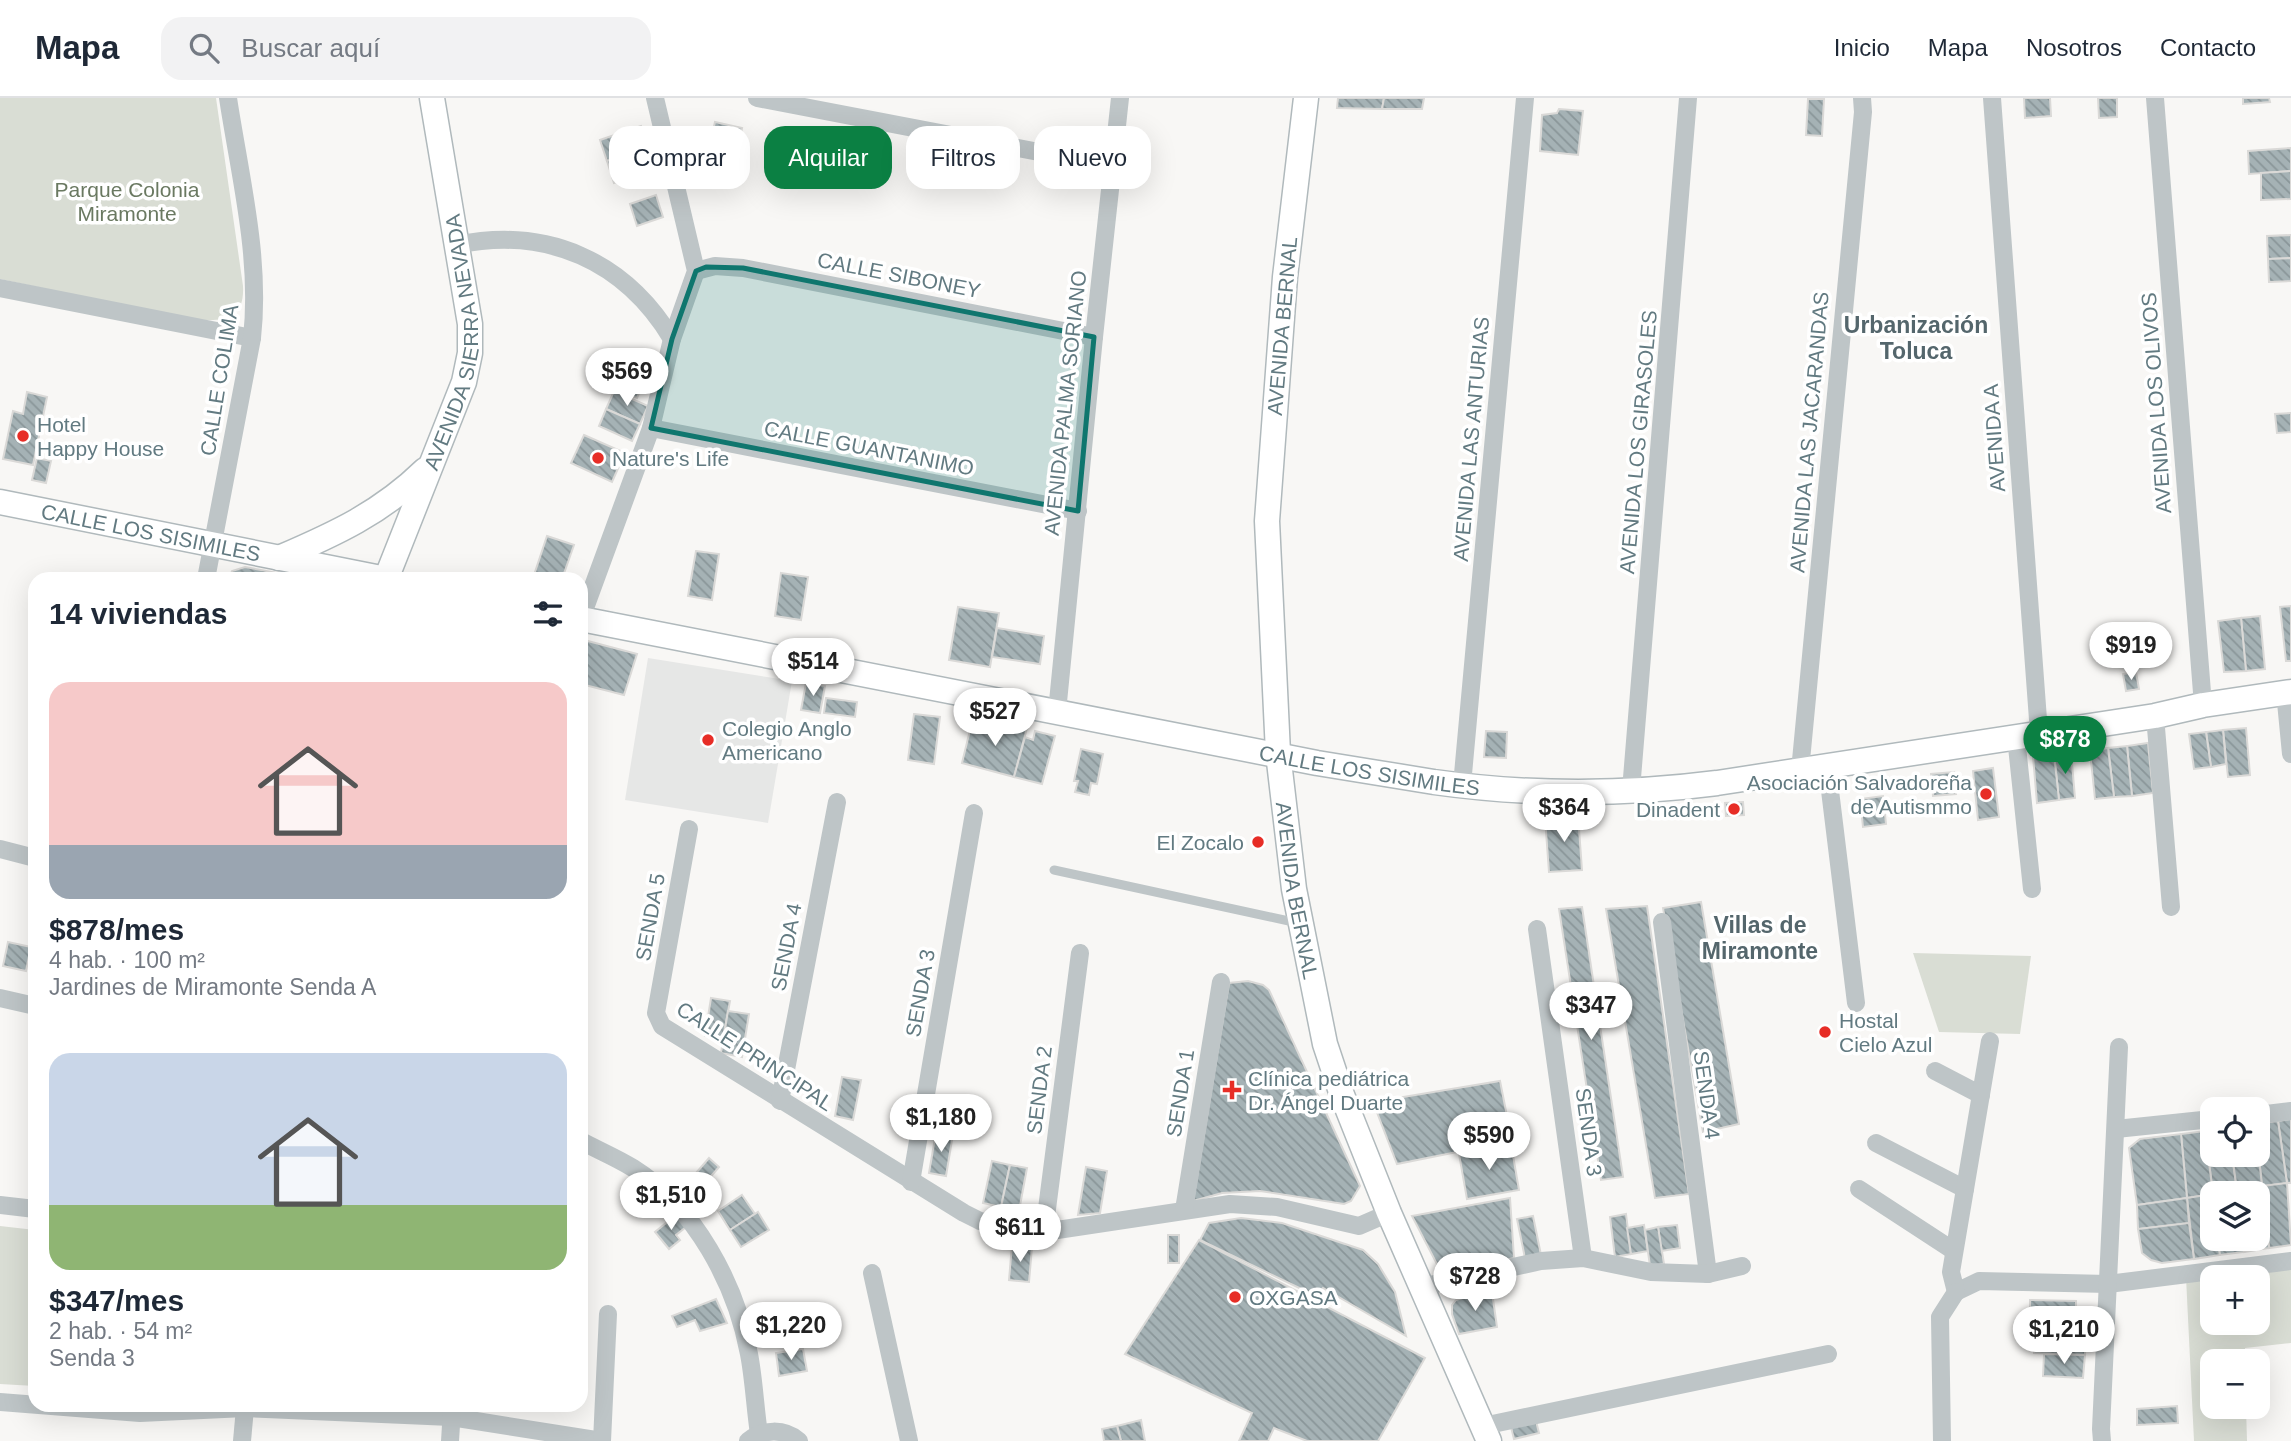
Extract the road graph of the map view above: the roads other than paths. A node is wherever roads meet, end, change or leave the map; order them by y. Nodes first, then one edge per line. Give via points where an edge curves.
1 (228, 98) edge
2 (432, 98) edge
3 (655, 98) edge
4 (757, 98) edge
5 (1120, 98) edge
6 (1306, 98) edge
7 (1525, 98) edge
8 (1688, 98) edge
9 (1862, 98) edge
10 (1992, 98) edge
11 (2155, 98) edge
12 (1117, 126) edge
13 (1034, 151) edge
14 (1110, 189) edge
15 (457, 245) junction
16 (696, 271) junction
17 (0, 288) edge
18 (1094, 337) junction
19 (252, 338) junction
20 (673, 340) junction
21 (651, 428) junction
22 (430, 464) junction
23 (0, 502) edge
24 (1078, 511) junction
25 (213, 543) junction
26 (279, 558) junction
27 (207, 572) edge
28 (350, 572) edge
29 (389, 572) edge
30 (588, 600) edge
31 (588, 620) edge
32 (2288, 692) edge
33 (2203, 705) junction
34 (1057, 712) junction
35 (2155, 716) junction
36 (2028, 735) junction
37 (1278, 753) junction
38 (2291, 754) edge
39 (1827, 766) junction
40 (1800, 771) junction
41 (1462, 785) junction
42 (1631, 790) junction
43 (837, 802) dead end
44 (974, 813) dead end
45 (689, 829) dead end
46 (0, 849) edge
47 (28, 856) edge
48 (1054, 870) dead end
49 (2032, 889) dead end
50 (2171, 907) dead end
51 (1661, 922) dead end
52 (1300, 923) junction
53 (1537, 929) dead end
54 (1080, 953) dead end
55 (1221, 982) dead end
56 (0, 998) edge
57 (1856, 1003) dead end
58 (28, 1004) edge
59 (656, 1013) joint
60 (1990, 1041) dead end
61 (2119, 1047) dead end
62 (1935, 1071) dead end
63 (1981, 1095) junction
64 (780, 1101) junction
65 (2291, 1111) edge
66 (2270, 1114) edge
67 (2200, 1120) edge
68 (2116, 1129) junction
69 (1876, 1143) dead end
70 (588, 1145) edge
71 (911, 1182) junction
72 (1858, 1189) dead end
73 (1965, 1189) junction
74 (0, 1205) edge
75 (28, 1208) edge
76 (1184, 1210) junction
77 (1389, 1213) junction
78 (1044, 1232) junction
79 (1954, 1251) junction
80 (1583, 1258) junction
81 (2291, 1261) edge
82 (1742, 1266) dead end
83 (872, 1273) dead end
84 (1708, 1274) junction
85 (2108, 1284) junction
86 (1421, 1287) junction
87 (1956, 1292) junction
88 (608, 1314) dead end
89 (1828, 1354) dead end
90 (0, 1402) edge
91 (28, 1404) edge
92 (127, 1412) edge
93 (161, 1412) edge
94 (245, 1412) edge
95 (452, 1412) edge
96 (457, 1412) edge
97 (1486, 1433) edge
98 (753, 1437) edge
99 (243, 1441) edge
100 (450, 1441) edge
101 (602, 1441) edge
102 (799, 1441) edge
103 (909, 1441) edge
104 (1941, 1441) edge
105 (2102, 1441) edge

1 - 19 street, CALLE COLIMA via 253,261 256,308
2 - 15 main road, AVENIDA SIERRA NEVADA
3 - 16 street
4 - 13 street
5 - 12 street, AVENIDA PALMA SORIANO
6 - 37 main road, AVENIDA BERNAL via 1285,277 1268,521
7 - 41 street, AVENIDA LAS ANTURIAS
8 - 42 street, AVENIDA LOS GIRASOLES
9 - 40 street, AVENIDA LAS JACARANDAS
10 - 36 street, AVENIDA A
11 - 33 street, AVENIDA LOS OLIVOS
14 - 18 street, AVENIDA PALMA SORIANO
15 - 20 street via 509,239 578,254 636,292
15 - 22 main road, AVENIDA SIERRA NEVADA via 470,353 457,401
16 - 18 street, CALLE SIBONEY via 715,266 743,268
16 - 20 street
17 - 19 street
18 - 24 street, AVENIDA PALMA SORIANO
19 - 25 street, CALLE COLIMA
20 - 21 street
21 - 24 street, CALLE GUANTANIMO
21 - 30 street
22 - 26 main road via 407,488 364,519
22 - 29 main road, AVENIDA SIERRA NEVADA
23 - 25 main road, CALLE LOS SISIMILES
24 - 34 street, AVENIDA PALMA SORIANO
25 - 26 main road, CALLE LOS SISIMILES
25 - 27 street, CALLE COLIMA
26 - 28 main road, CALLE LOS SISIMILES
31 - 34 main road, CALLE LOS SISIMILES
32 - 33 main road, CALLE LOS SISIMILES
32 - 38 street
33 - 35 main road, CALLE LOS SISIMILES
34 - 37 main road, CALLE LOS SISIMILES
35 - 36 main road, CALLE LOS SISIMILES
35 - 50 street
36 - 39 main road, CALLE LOS SISIMILES
36 - 49 street, AVENIDA A
37 - 41 main road, CALLE LOS SISIMILES
37 - 52 main road, AVENIDA BERNAL
39 - 40 main road, CALLE LOS SISIMILES
39 - 57 street
40 - 42 main road, CALLE LOS SISIMILES via 1675,789
41 - 42 main road, CALLE LOS SISIMILES via 1545,791
43 - 64 street, SENDA 4
44 - 71 street, SENDA 3
45 - 59 street, SENDA 5
46 - 47 street
48 - 52 lane
51 - 84 street, SENDA 4
52 - 77 main road, AVENIDA BERNAL via 1325,1044
53 - 80 street, SENDA 3
54 - 78 street, SENDA 2
55 - 76 street, SENDA 1
56 - 58 street
59 - 64 street, CALLE PRINCIPAL via 662,1026
60 - 63 street
61 - 68 street
62 - 63 street
63 - 73 street
64 - 71 street, CALLE PRINCIPAL
65 - 66 street
67 - 68 street
68 - 85 street
69 - 73 street
70 - 98 street via 634,1168 681,1208 713,1258 736,1307 748,1353
71 - 78 street, CALLE PRINCIPAL via 980,1221
72 - 79 street
73 - 79 street
74 - 75 street
76 - 77 street, CALLE PRINCIPAL via 1257,1204 1359,1226
76 - 78 street, CALLE PRINCIPAL
77 - 86 main road, AVENIDA BERNAL
79 - 87 street via 1951,1272
80 - 84 street via 1651,1272
80 - 86 street via 1541,1261
81 - 85 street
82 - 84 street
83 - 103 street
85 - 87 street via 1979,1281
85 - 105 street
86 - 97 main road, AVENIDA BERNAL
87 - 104 street via 1940,1317
88 - 101 street
89 - 97 street
90 - 91 street
92 - 93 street
94 - 99 street
95 - 100 street
96 - 101 street
98 - 102 street via 777,1431

